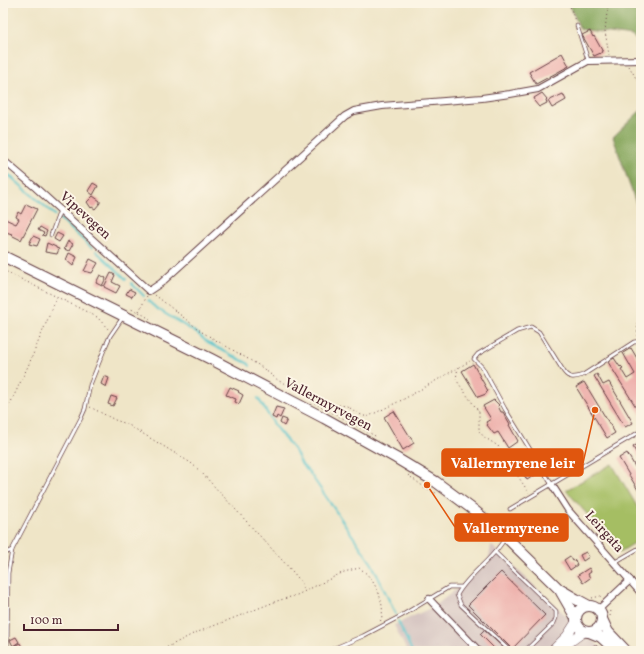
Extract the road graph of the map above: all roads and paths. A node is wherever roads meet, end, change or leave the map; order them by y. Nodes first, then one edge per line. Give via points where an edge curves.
1 (569, 3) edge
2 (608, 3) edge
3 (577, 26) joint
4 (609, 60) junction
5 (626, 60) junction
6 (641, 60) edge
7 (588, 61) junction
8 (641, 87) edge
9 (3, 160) edge
10 (60, 210) junction
11 (51, 235) dead end
12 (3, 256) edge
13 (3, 270) edge
14 (149, 291) junction
15 (57, 297) junction
16 (139, 312) dead end
17 (641, 314) edge
18 (124, 316) junction
19 (110, 336) junction
20 (640, 341) edge
21 (474, 359) junction
22 (458, 366) junction
23 (86, 404) junction
24 (3, 419) edge
25 (641, 431) edge
26 (405, 473) dead end
27 (552, 485) junction
28 (438, 494) dead end
29 (531, 497) junction
30 (510, 509) dead end
31 (506, 538) junction
32 (641, 547) edge
33 (12, 550) junction
34 (495, 552) junction
35 (3, 554) edge
36 (615, 562) junction
37 (630, 580) junction
38 (461, 587) junction
39 (559, 589) junction
40 (304, 591) junction
41 (641, 593) edge
42 (429, 599) junction
43 (596, 611) junction
44 (576, 620) junction
45 (377, 628) junction
46 (587, 631) junction
47 (595, 647) dead end
48 (7, 651) edge
49 (160, 651) edge
50 (328, 651) edge
51 (478, 651) edge
52 (510, 651) edge
53 (525, 651) edge
54 (552, 651) edge
55 (559, 651) edge
56 (600, 651) edge
57 (616, 651) edge
58 (626, 651) edge

1 - 3 path
2 - 4 path via 605,30
3 - 7 lane
4 - 5 street
4 - 7 street
5 - 6 street
5 - 8 path
7 - 14 street via 538,89 482,98 382,106 354,111 345,116 161,283
9 - 10 street, Vipevegen
10 - 11 lane
10 - 14 street, Vipevegen
12 - 18 main road, Vallermyrvegen
13 - 15 path
14 - 16 path
14 - 22 path via 202,332 260,366 279,381 300,392 347,406 367,417 404,399
15 - 19 path via 97,317 108,328
15 - 24 path
17 - 20 path via 637,322
18 - 19 lane
18 - 31 main road, Vallermyrvegen via 318,414 396,458 436,482
19 - 23 lane via 90,385
20 - 21 lane via 583,375 575,377 564,372 539,332 531,327 517,331 478,354
21 - 22 path
21 - 27 lane via 482,367
22 - 29 path via 456,379 479,412 479,431 501,449
23 - 33 lane
23 - 40 path via 127,424 191,463 293,572 302,583
25 - 27 lane
26 - 28 path
27 - 29 lane
27 - 36 street, Leirgata via 568,510
29 - 30 lane
31 - 34 lane
31 - 39 main road, Vallermyrvegen
32 - 36 lane
33 - 35 lane
33 - 48 lane via 8,573
34 - 38 lane
34 - 53 lane via 556,611 554,623
36 - 37 street, Leirgata
37 - 41 street, Leirgata
37 - 43 street
38 - 42 lane via 449,587
38 - 52 lane via 457,595 461,605
39 - 43 main road, Vallermyrvegen
39 - 44 main road, Vallermyrvegen
40 - 45 path via 344,572 359,568 364,570 381,601 382,619
40 - 49 path via 193,634
42 - 45 lane
42 - 51 street
43 - 44 main road via 580,609
43 - 46 main road via 598,628
43 - 58 main road via 608,632
44 - 46 main road, Vallermyrvegen via 580,628
44 - 54 main road via 567,636
45 - 50 lane
46 - 55 main road
46 - 57 main road, Vallermyrvegen via 601,636
47 - 56 lane

